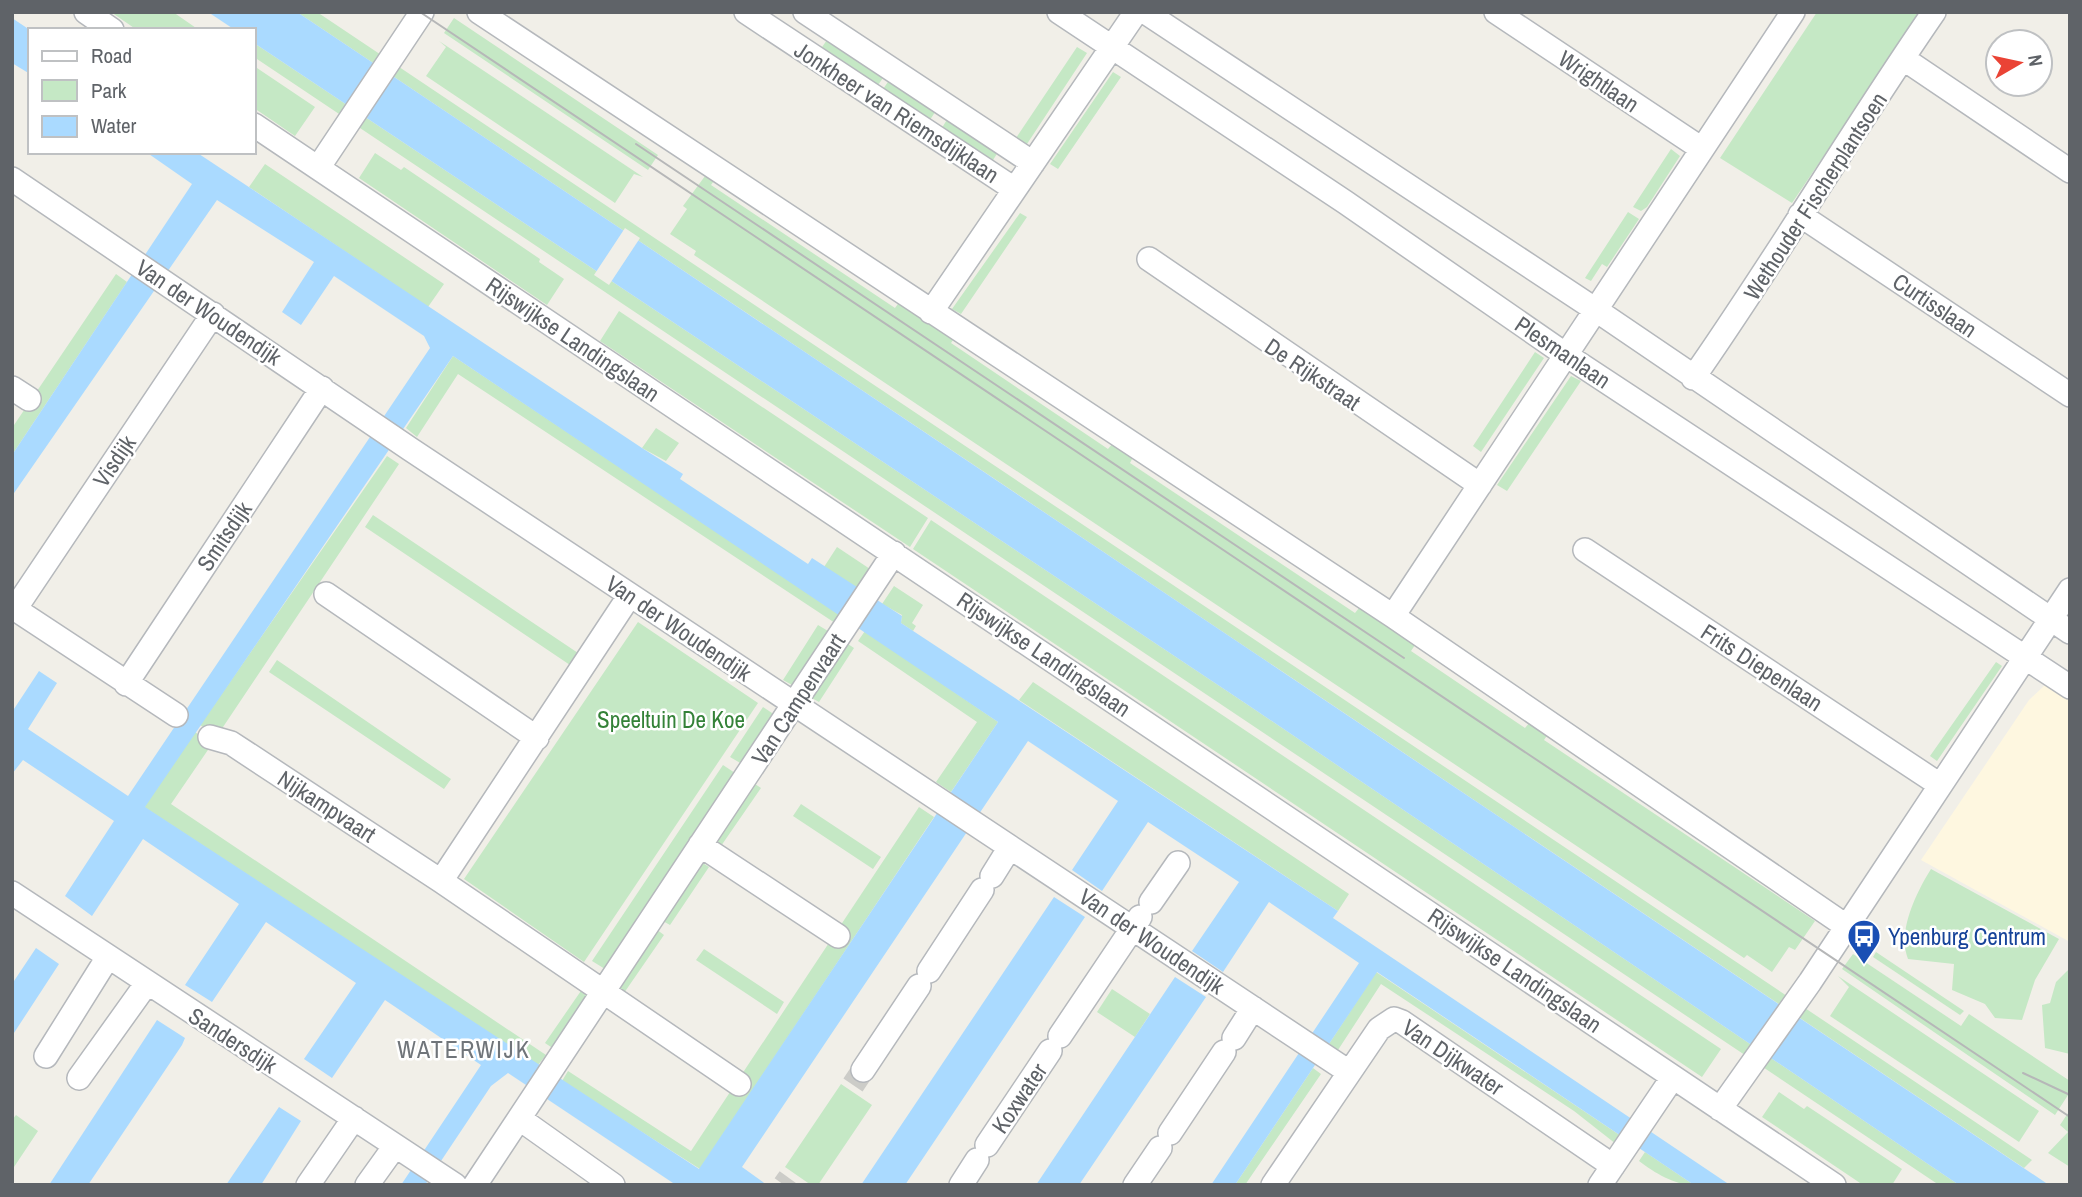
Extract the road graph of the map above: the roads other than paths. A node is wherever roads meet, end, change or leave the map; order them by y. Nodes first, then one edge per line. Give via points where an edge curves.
1 (86, 12) edge
2 (746, 12) edge
3 (805, 12) edge
4 (1059, 12) edge
5 (1136, 12) edge
6 (1145, 12) edge
7 (1496, 12) edge
8 (1793, 12) edge
9 (1934, 12) edge
10 (483, 13) edge
11 (419, 17) edge
12 (109, 28) edge
13 (1112, 47) junction
14 (1904, 59) junction
15 (256, 126) edge
16 (1702, 149) junction
17 (1032, 163) junction
18 (318, 168) junction
19 (2070, 172) edge
20 (12, 178) edge
21 (1014, 189) junction
22 (1800, 215) junction
23 (1149, 259) dead end
24 (1595, 310) junction
25 (931, 312) junction
26 (213, 314) junction
27 (1566, 355) junction
28 (1693, 377) junction
29 (322, 388) junction
30 (2070, 396) edge
31 (1479, 485) junction
32 (1585, 550) dead end
33 (894, 553) junction
34 (2070, 590) edge
35 (326, 594) dead end
36 (630, 595) junction
37 (14, 608) edge
38 (1392, 616) junction
39 (2060, 626) edge
40 (2025, 657) junction
41 (126, 684) junction
42 (2070, 687) edge
43 (794, 704) junction
44 (176, 715) dead end
45 (210, 737) dead end
46 (537, 738) junction
47 (1940, 785) junction
48 (700, 845) junction
49 (1010, 847) junction
50 (1178, 863) dead end
51 (441, 881) junction
52 (12, 893) edge
53 (1141, 916) junction
54 (1846, 926) junction
55 (838, 936) dead end
56 (108, 957) junction
57 (147, 982) junction
58 (605, 992) junction
59 (1253, 1008) junction
60 (46, 1056) dead end
61 (863, 1070) tunnel mouth
62 (1349, 1072) junction
63 (1673, 1077) junction
64 (79, 1078) dead end
65 (739, 1084) dead end
66 (1720, 1109) junction
67 (526, 1110) junction
68 (354, 1118) junction
69 (402, 1150) junction
70 (1607, 1175) edge
71 (452, 1183) edge
72 (308, 1185) edge
73 (367, 1185) edge
74 (475, 1185) edge
75 (613, 1185) edge
76 (961, 1185) edge
77 (1135, 1185) edge
78 (1273, 1185) edge
79 (1834, 1185) edge

1 - 12 street
2 - 21 street, Jonkheer van Riemsdijklaan
3 - 17 street, Jonkheer van Riemsdijklaan
4 - 13 street, Plesmanlaan
5 - 13 street, Jonkheer van Riemsdijklaan
6 - 24 street
7 - 16 street, Wrightlaan
8 - 16 street
9 - 14 street, Wethouder Fischerplantsoen
10 - 25 street
11 - 18 street
13 - 17 street, Jonkheer van Riemsdijklaan
13 - 27 street, Plesmanlaan
14 - 19 street
14 - 22 street, Wethouder Fischerplantsoen
15 - 18 street, Rijswijkse Landingslaan
16 - 24 street
17 - 21 street, Jonkheer van Riemsdijklaan
18 - 33 street, Rijswijkse Landingslaan
20 - 26 street, Van der Woudendijk
21 - 25 street, Jonkheer van Riemsdijklaan
22 - 28 street, Wethouder Fischerplantsoen
22 - 30 street, Curtisslaan
23 - 31 street, De Rijkstraat
24 - 27 street
24 - 28 street
25 - 38 street
26 - 29 street, Van der Woudendijk
26 - 37 street, Visdijk
27 - 31 street
27 - 40 street, Plesmanlaan
28 - 39 street
29 - 36 street, Van der Woudendijk
29 - 41 street, Smitsdijk
31 - 38 street
32 - 47 street, Frits Diepenlaan
33 - 43 street, Van Campenvaart
33 - 63 street, Rijswijkse Landingslaan
34 - 39 street
35 - 46 street
36 - 43 street, Van der Woudendijk
36 - 46 street
37 - 41 street, Visdijk
38 - 54 street
39 - 40 street
40 - 42 street, Plesmanlaan
40 - 47 street
41 - 44 street
43 - 48 street, Van Campenvaart
43 - 49 street, Van der Woudendijk
45 - 51 street, Nijkampvaart via 231,743
46 - 51 street
47 - 54 street
48 - 55 street
48 - 58 street, Van Campenvaart
49 - 53 street, Van der Woudendijk
49 - 61 street
50 - 53 street, Koxwater
51 - 58 street, Nijkampvaart
52 - 56 street, Sandersdijk
53 - 59 street, Van der Woudendijk
53 - 76 street, Koxwater
54 - 66 street
56 - 57 street, Sandersdijk
56 - 60 street
57 - 64 street
57 - 68 street, Sandersdijk
58 - 65 street
58 - 67 street, Van Campenvaart
59 - 62 street, Van der Woudendijk
59 - 77 street
62 - 70 street, Van Dijkwater via 1384,1023 1399,1020
62 - 78 street, Van Dijkwater
63 - 66 street, Rijswijkse Landingslaan
63 - 70 street
66 - 79 street, Rijswijkse Landingslaan
67 - 74 street, Van Campenvaart
67 - 75 street
68 - 69 street, Sandersdijk
68 - 72 street
69 - 71 street, Sandersdijk
69 - 73 street

